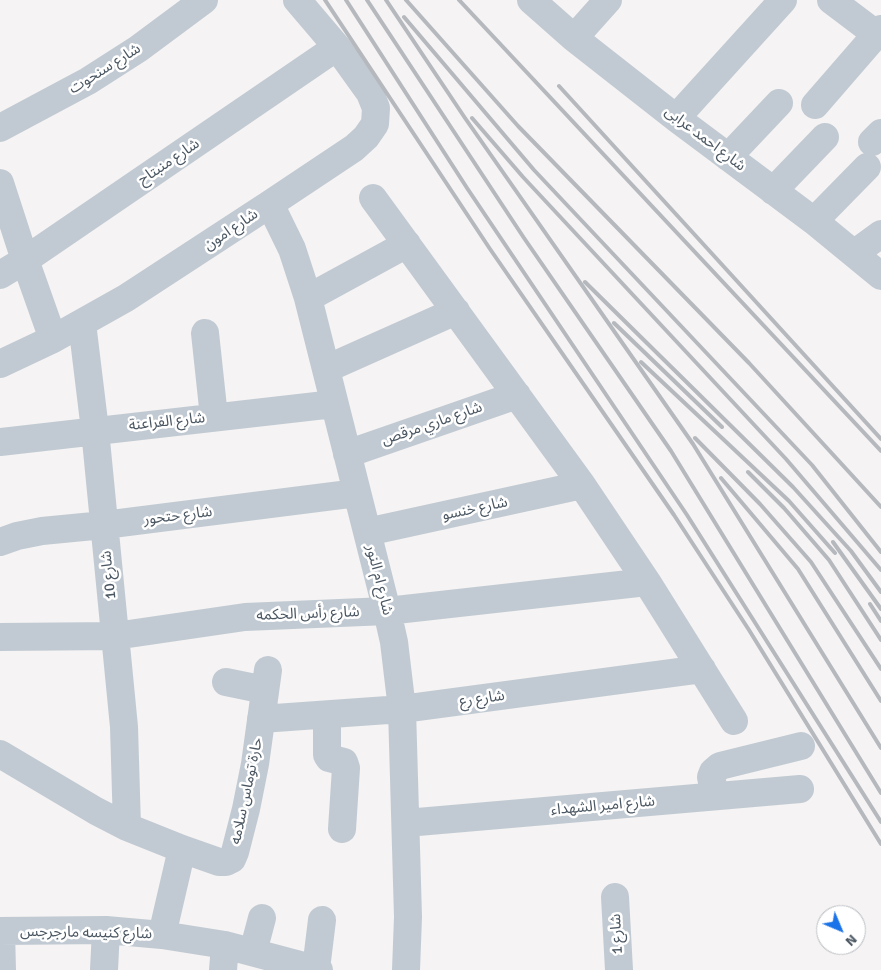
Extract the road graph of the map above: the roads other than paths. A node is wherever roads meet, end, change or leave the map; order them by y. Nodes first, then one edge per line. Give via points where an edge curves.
1 (204, 0) edge
2 (297, 0) edge
3 (531, 0) edge
4 (608, 0) edge
5 (783, 0) edge
6 (831, 0) edge
7 (879, 31) edge
8 (574, 38) junction
9 (337, 47) junction
10 (779, 103) dead end
11 (815, 105) dead end
12 (676, 118) junction
13 (0, 128) edge
14 (825, 137) dead end
15 (873, 147) edge
16 (728, 157) junction
17 (0, 183) edge
18 (773, 191) junction
19 (373, 198) dead end
20 (270, 204) junction
21 (814, 221) junction
22 (881, 234) edge
23 (407, 244) junction
24 (855, 253) junction
25 (24, 260) junction
26 (0, 274) edge
27 (881, 276) edge
28 (308, 298) junction
29 (456, 311) junction
30 (82, 323) junction
31 (205, 333) dead end
32 (54, 338) junction
33 (0, 364) edge
34 (326, 370) junction
35 (517, 395) junction
36 (334, 404) junction
37 (214, 417) junction
38 (95, 430) junction
39 (0, 442) edge
40 (347, 454) junction
41 (582, 485) junction
42 (357, 493) junction
43 (104, 525) junction
44 (367, 532) junction
45 (0, 542) edge
46 (647, 582) junction
47 (387, 611) junction
48 (115, 636) junction
49 (0, 637) edge
50 (702, 668) junction
51 (226, 682) dead end
52 (402, 710) junction
53 (328, 715) junction
54 (261, 719) junction
55 (734, 720) dead end
56 (801, 746) dead end
57 (0, 754) edge
58 (800, 789) dead end
59 (715, 796) junction
60 (406, 823) junction
61 (127, 827) junction
62 (342, 829) dead end
63 (182, 849) junction
64 (615, 897) dead end
65 (262, 918) dead end
66 (322, 920) dead end
67 (106, 930) junction
68 (1, 931) edge
69 (162, 935) junction
70 (253, 952) junction
71 (224, 958) edge
72 (2, 970) edge
73 (104, 970) edge
74 (318, 970) edge
75 (406, 970) edge
76 (620, 970) edge

1 - 13 street, شارع سنحوت via 138,50
2 - 9 street, شارع امون
3 - 8 street, شارع احمد عرابى
4 - 8 street
5 - 12 street
6 - 7 street
7 - 11 street
8 - 12 street, شارع احمد عرابى
9 - 20 street, شارع امون via 370,93 376,108 374,124 354,148
9 - 25 street, شارع منبتاح
10 - 16 street
12 - 16 street, شارع احمد عرابى
14 - 18 street
15 - 21 street
16 - 18 street, شارع احمد عرابى
17 - 25 street
18 - 21 street, شارع احمد عرابى
19 - 23 street
20 - 28 street, شارع ام النور via 292,249
20 - 30 street, شارع امون via 168,272
21 - 24 street, شارع احمد عرابى
22 - 24 street
23 - 28 street
23 - 29 street
24 - 27 street, شارع احمد عرابى
25 - 26 street, شارع منبتاح
25 - 32 street
28 - 34 street, شارع ام النور
29 - 34 street
29 - 35 street
30 - 32 street, شارع امون
30 - 38 street, شارع 10
31 - 37 street
32 - 33 street, شارع امون
34 - 36 street, شارع ام النور
35 - 40 street, شارع ماري مرقص
35 - 41 street
36 - 37 street, شارع الفراعنة
36 - 40 street, شارع ام النور
37 - 38 street, شارع الفراعنة
38 - 39 street, شارع الفراعنة
38 - 43 street, شارع 10
40 - 42 street, شارع ام النور
41 - 44 street, شارع خنسو
41 - 46 street
42 - 43 street, شارع حتحور
42 - 44 street, شارع ام النور
43 - 45 street, شارع حتحور via 42,531
43 - 48 street, شارع 10
44 - 47 street, شارع ام النور
46 - 47 street, شارع رأس الحكمه
46 - 50 street
47 - 48 street, شارع رأس الحكمه via 245,616
47 - 52 street, شارع ام النور via 399,673
48 - 49 street, شارع رأس الحكمه
48 - 61 street, شارع 10 via 124,727
50 - 52 street, شارع رع
50 - 55 street
51 - 54 street, حارة توماس سلامه via 267,680
52 - 53 street, شارع رع
52 - 60 street, شارع ام النور
53 - 54 street, شارع رع
53 - 62 street via 327,755 344,762 346,768
54 - 63 street, حارة توماس سلامه via 246,809 232,859 219,862
56 - 59 street via 720,766 711,777
57 - 61 street
58 - 59 street, شارع امير الشهداء
59 - 60 street, شارع امير الشهداء
60 - 75 street, شارع ام النور
61 - 63 street
63 - 69 street
64 - 76 street, شارع 1
65 - 70 street
66 - 74 street
67 - 68 street, شارع كنيسه مارجرجس
67 - 69 street, شارع كنيسه مارجرجس
67 - 73 street
68 - 72 street
69 - 71 street, شارع كنيسه مارجرجس
70 - 71 street, شارع كنيسه مارجرجس
70 - 74 street, شارع كنيسه مارجرجس

